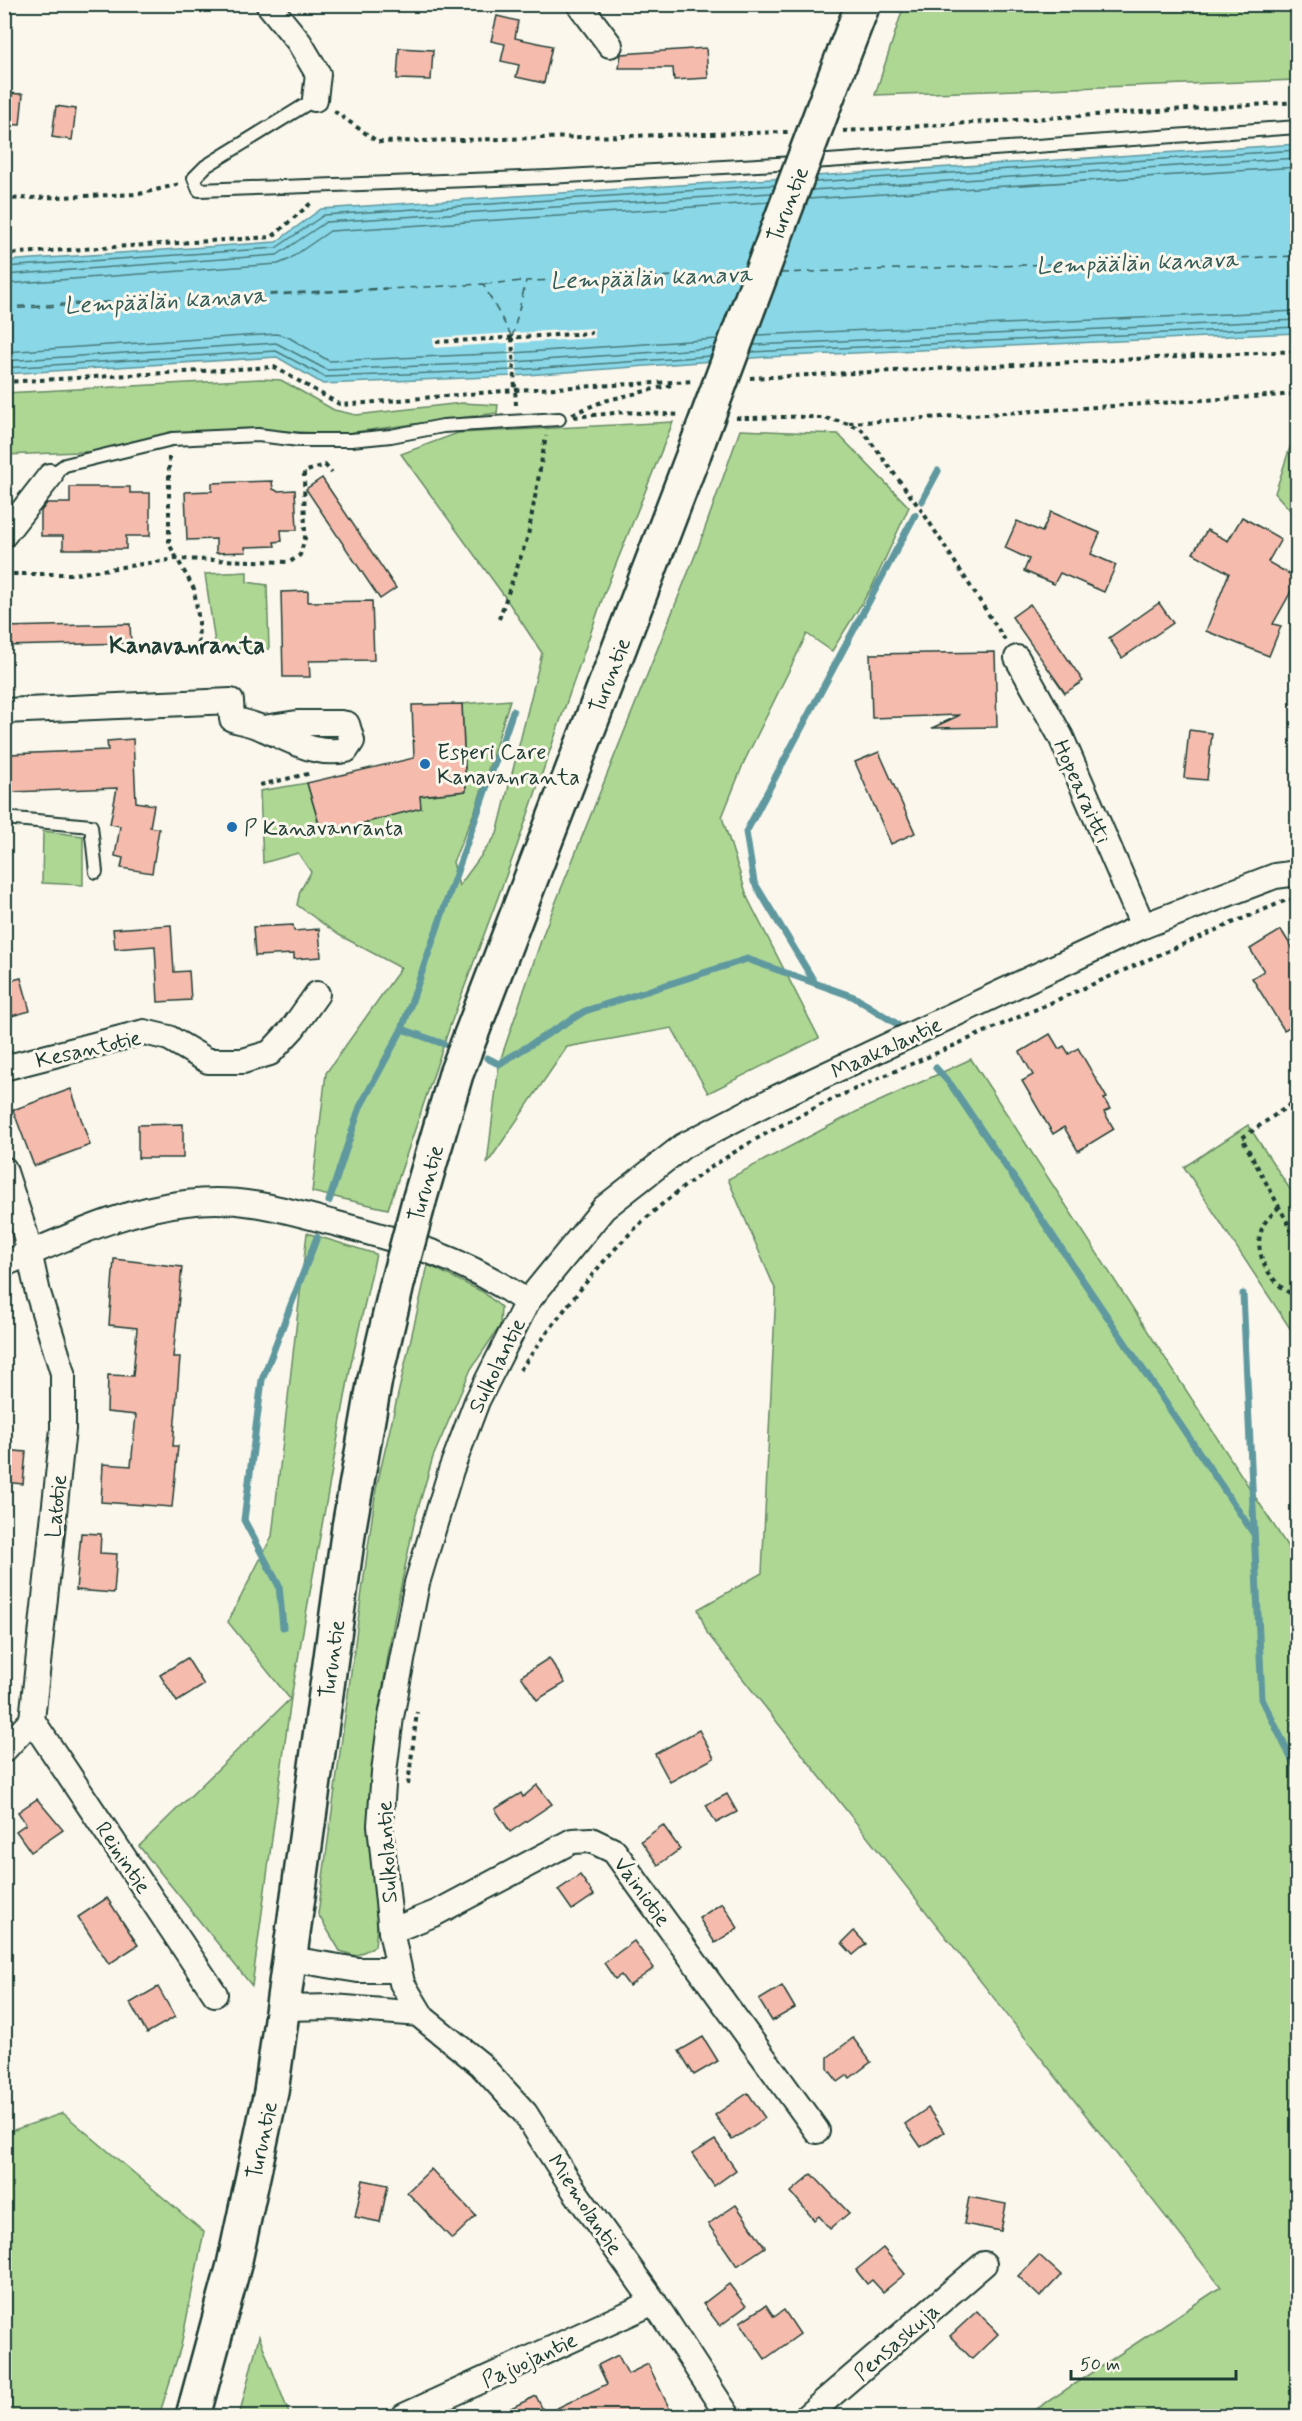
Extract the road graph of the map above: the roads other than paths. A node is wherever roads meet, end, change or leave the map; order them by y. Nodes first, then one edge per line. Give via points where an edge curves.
1 (268, 4) edge
2 (579, 4) edge
3 (862, 4) edge
4 (610, 45) dead end
5 (315, 99) joint
6 (1298, 128) edge
7 (553, 419) road end
8 (50, 476) joint
9 (4, 535) edge
10 (1017, 658) road end
11 (4, 711) edge
12 (263, 728) dead end
13 (4, 818) edge
14 (96, 872) dead end
15 (1298, 873) edge
16 (1143, 926) junction
17 (316, 994) dead end
18 (4, 1068) edge
19 (4, 1169) edge
20 (29, 1254) junction
21 (4, 1264) edge
22 (527, 1302) junction
23 (32, 1720) junction
24 (4, 1750) edge
25 (391, 1931) junction
26 (290, 1959) junction
27 (398, 1970) junction
28 (215, 1994) dead end
29 (283, 2008) junction
30 (420, 2014) junction
31 (817, 2131) dead end
32 (984, 2264) dead end
33 (654, 2302) junction
34 (193, 2416) edge
35 (404, 2416) edge
36 (728, 2416) edge
37 (807, 2416) edge

1 - 5 street via 299,42 318,74
2 - 4 street
3 - 26 main road, Turuntie, bridge via 456,1074 398,1280 375,1379 349,1527
5 - 6 lane via 206,166 194,177 199,190 828,161
7 - 8 lane via 442,426 351,440 258,435 168,440 65,465
8 - 9 street
10 - 16 street, Hopearaitti via 1061,736
11 - 12 street via 231,701 232,719
13 - 14 lane via 92,826
15 - 16 street, Maakalantie via 1275,876
16 - 22 street, Maakalantie via 778,1097 683,1146 604,1208
17 - 18 street, Kesantotie via 270,1053 243,1061 208,1061 170,1038 144,1032
19 - 20 street, Latotie
20 - 21 street, Sulkolantie
20 - 22 street, Sulkolantie via 143,1212 184,1203 255,1202 452,1258 496,1280
20 - 23 street, Latotie via 63,1373 64,1400
22 - 25 street, Sulkolantie via 477,1401 451,1470 417,1583 384,1772 380,1826
23 - 24 street
23 - 28 street, Reinintie
25 - 27 street, Sulkolantie
25 - 31 street, Vainiotie via 436,1913 572,1841 591,1840 614,1851
26 - 27 street via 358,1970
26 - 29 main road, Turuntie
27 - 30 street, Miemolantie
29 - 30 street
29 - 34 main road, Turuntie via 271,2092 234,2265
30 - 33 street, Miemolantie via 480,2064 525,2113
32 - 37 street, Pensaskuja
33 - 35 street, Pajuojantie
33 - 36 street, Miemolantie

